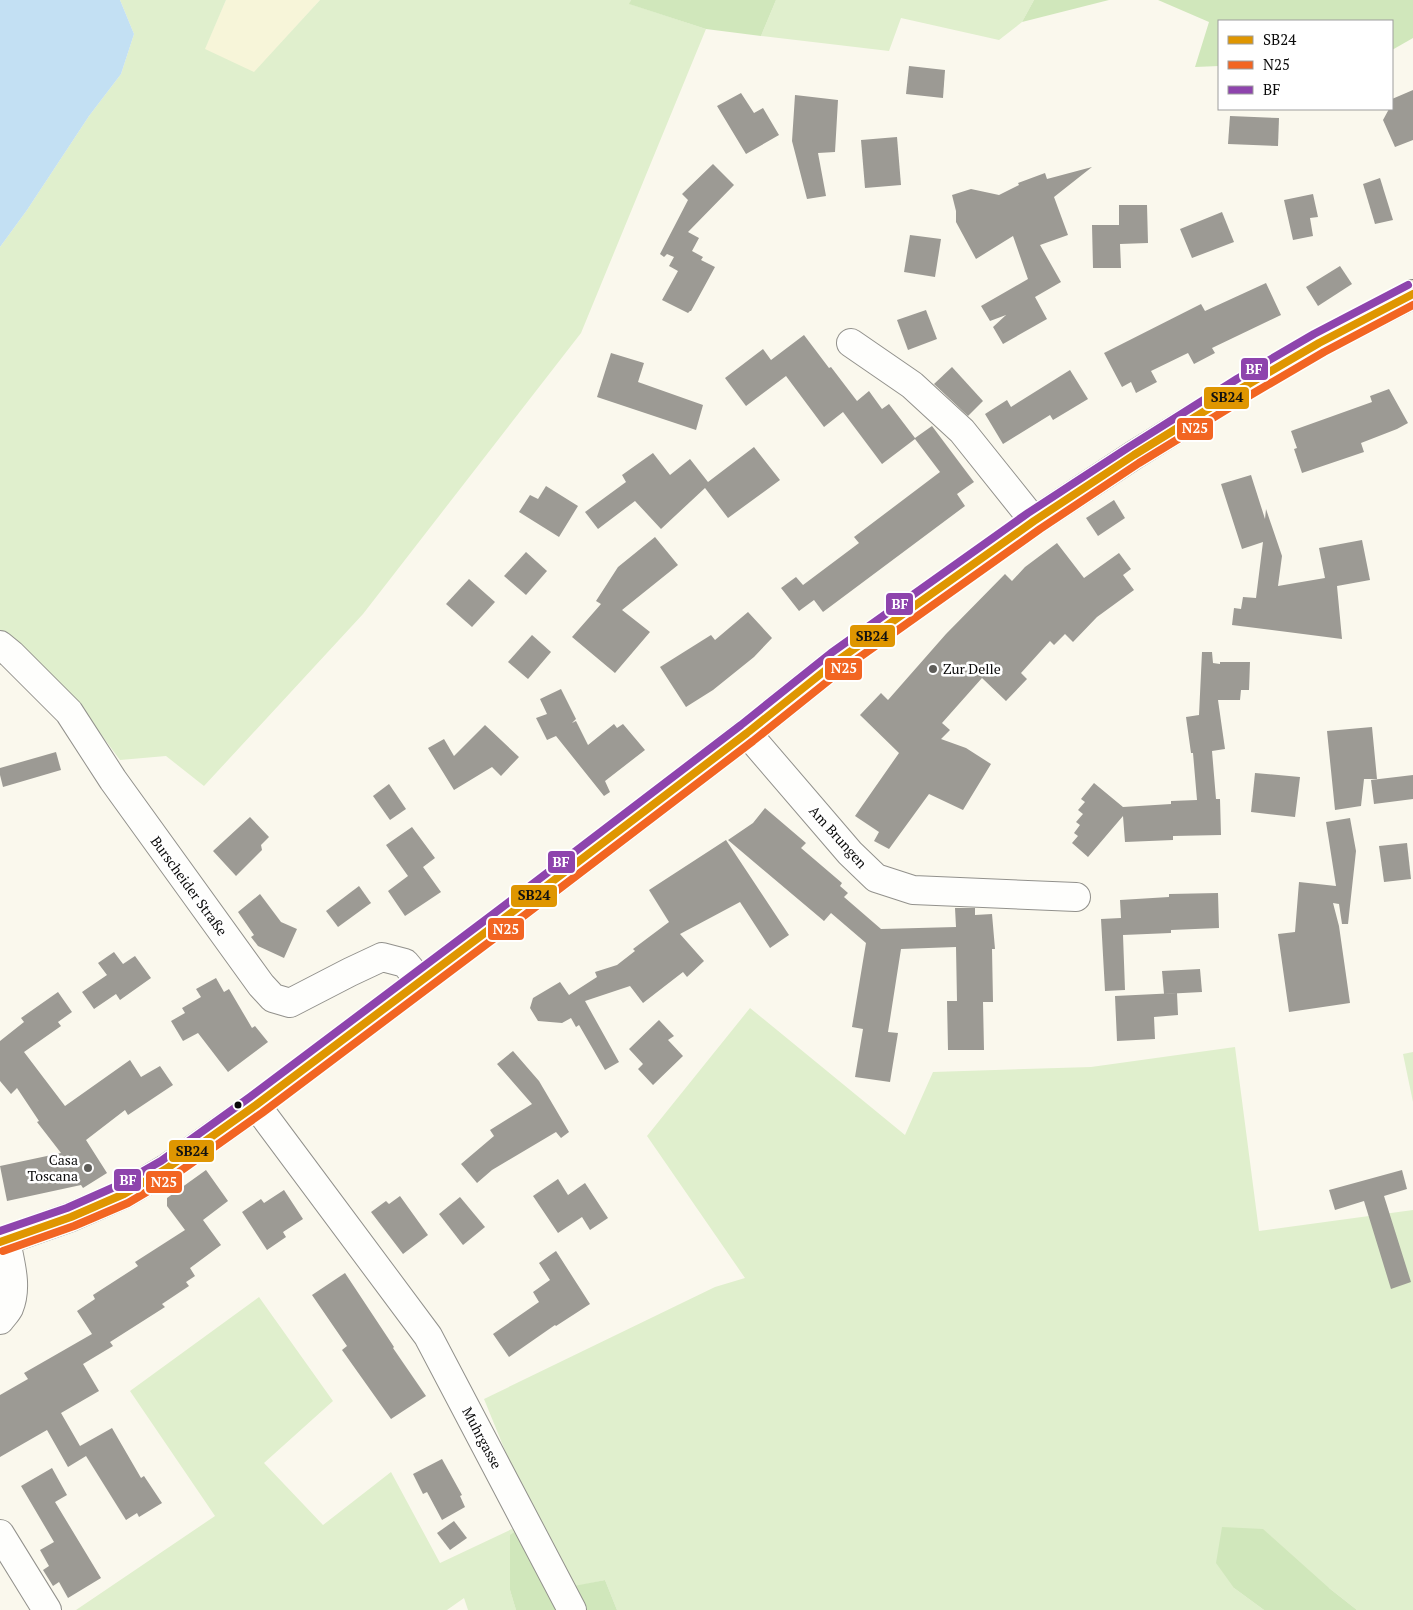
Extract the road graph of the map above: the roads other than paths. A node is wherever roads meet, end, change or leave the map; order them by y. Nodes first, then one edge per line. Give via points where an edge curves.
1 (1413, 294) edge
2 (851, 343) dead end
3 (1034, 521) junction
4 (0, 645) edge
5 (747, 732) junction
6 (1076, 897) dead end
7 (420, 981) junction
8 (256, 1105) junction
9 (3, 1242) edge
10 (0, 1320) edge
11 (0, 1534) edge
12 (47, 1610) edge
13 (572, 1610) edge

1 - 3 main road via 1242,388
2 - 3 street via 912,385 962,431
3 - 5 main road via 837,661
4 - 7 street, Burscheider Straße via 69,712 113,780 261,985 274,998 290,1003 382,957 405,963
5 - 6 street, Am Brungen via 850,853 876,878 913,890
5 - 7 main road
7 - 8 main road
8 - 9 main road via 166,1169 124,1194
8 - 13 street, Muhrgasse via 428,1336
9 - 10 street via 12,1267 13,1288 9,1308
11 - 12 street

